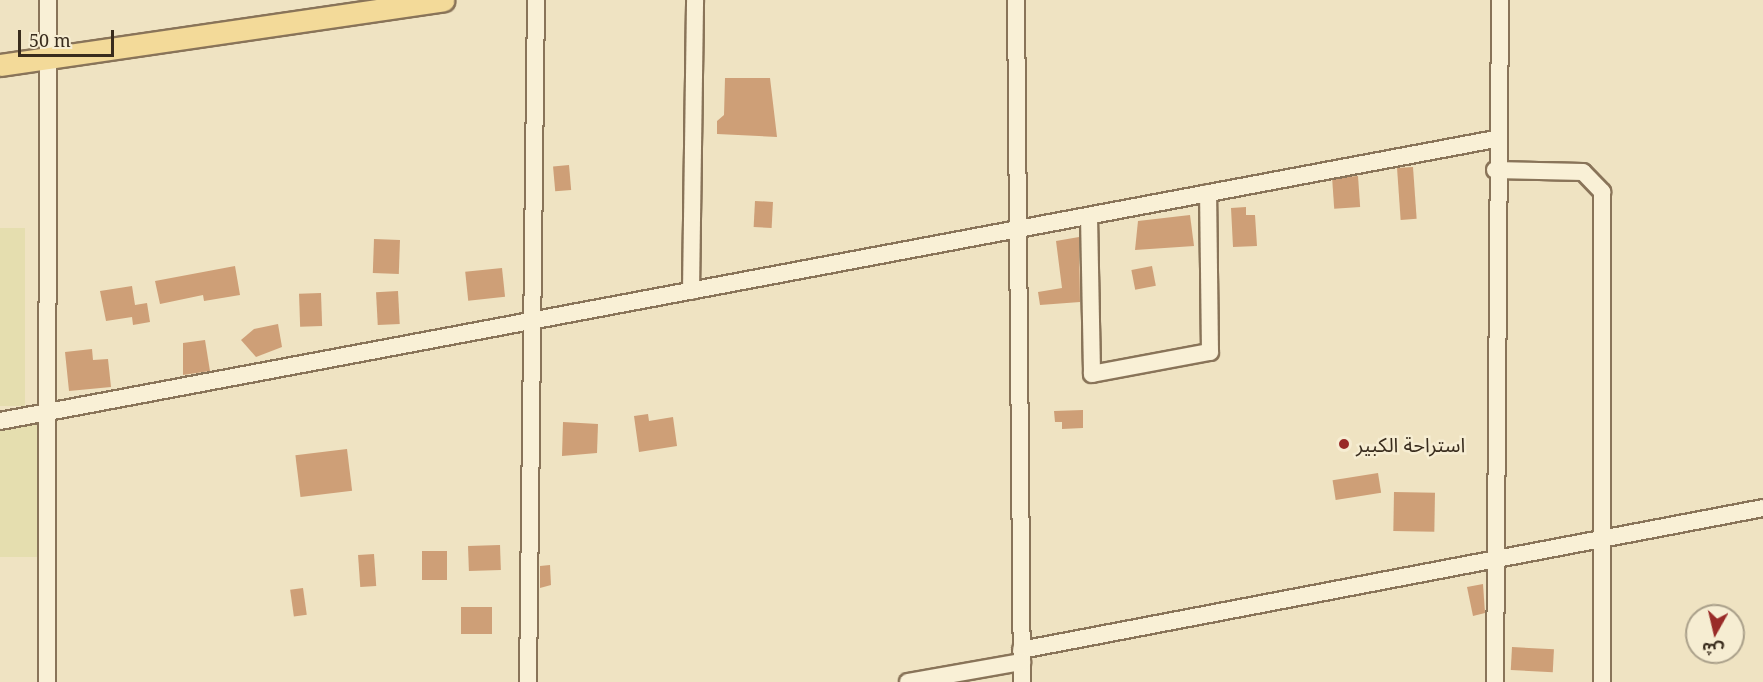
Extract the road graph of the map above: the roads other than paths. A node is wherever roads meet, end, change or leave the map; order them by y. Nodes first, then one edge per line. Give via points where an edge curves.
1 (48, 0) edge
2 (443, 0) edge
3 (536, 0) edge
4 (695, 0) edge
5 (1016, 0) edge
6 (1500, 0) edge
7 (47, 60) junction
8 (0, 66) edge
9 (1495, 139) junction
10 (1495, 170) junction
11 (1208, 193) junction
12 (1089, 216) junction
13 (1018, 229) junction
14 (691, 291) junction
15 (529, 324) junction
16 (45, 411) junction
17 (0, 421) edge
18 (1763, 508) edge
19 (1603, 540) junction
20 (1494, 561) junction
21 (1022, 656) junction
22 (47, 682) edge
23 (528, 682) edge
24 (908, 682) edge
25 (1022, 682) edge
26 (1495, 682) edge
27 (1602, 682) edge

1 - 7 street
2 - 7 main road
3 - 15 street
4 - 14 street
5 - 13 street
6 - 9 street
7 - 8 main road
7 - 16 street
9 - 10 street
9 - 11 street
10 - 19 street via 1583,172 1602,192
10 - 20 street
11 - 12 street
11 - 12 street via 1210,352 1092,374
12 - 13 street
13 - 14 street
13 - 21 street
14 - 15 street
15 - 16 street
15 - 23 street
16 - 17 street
16 - 22 street
18 - 19 street
19 - 20 street
19 - 27 street
20 - 21 street
20 - 26 street
21 - 24 street
21 - 25 street

